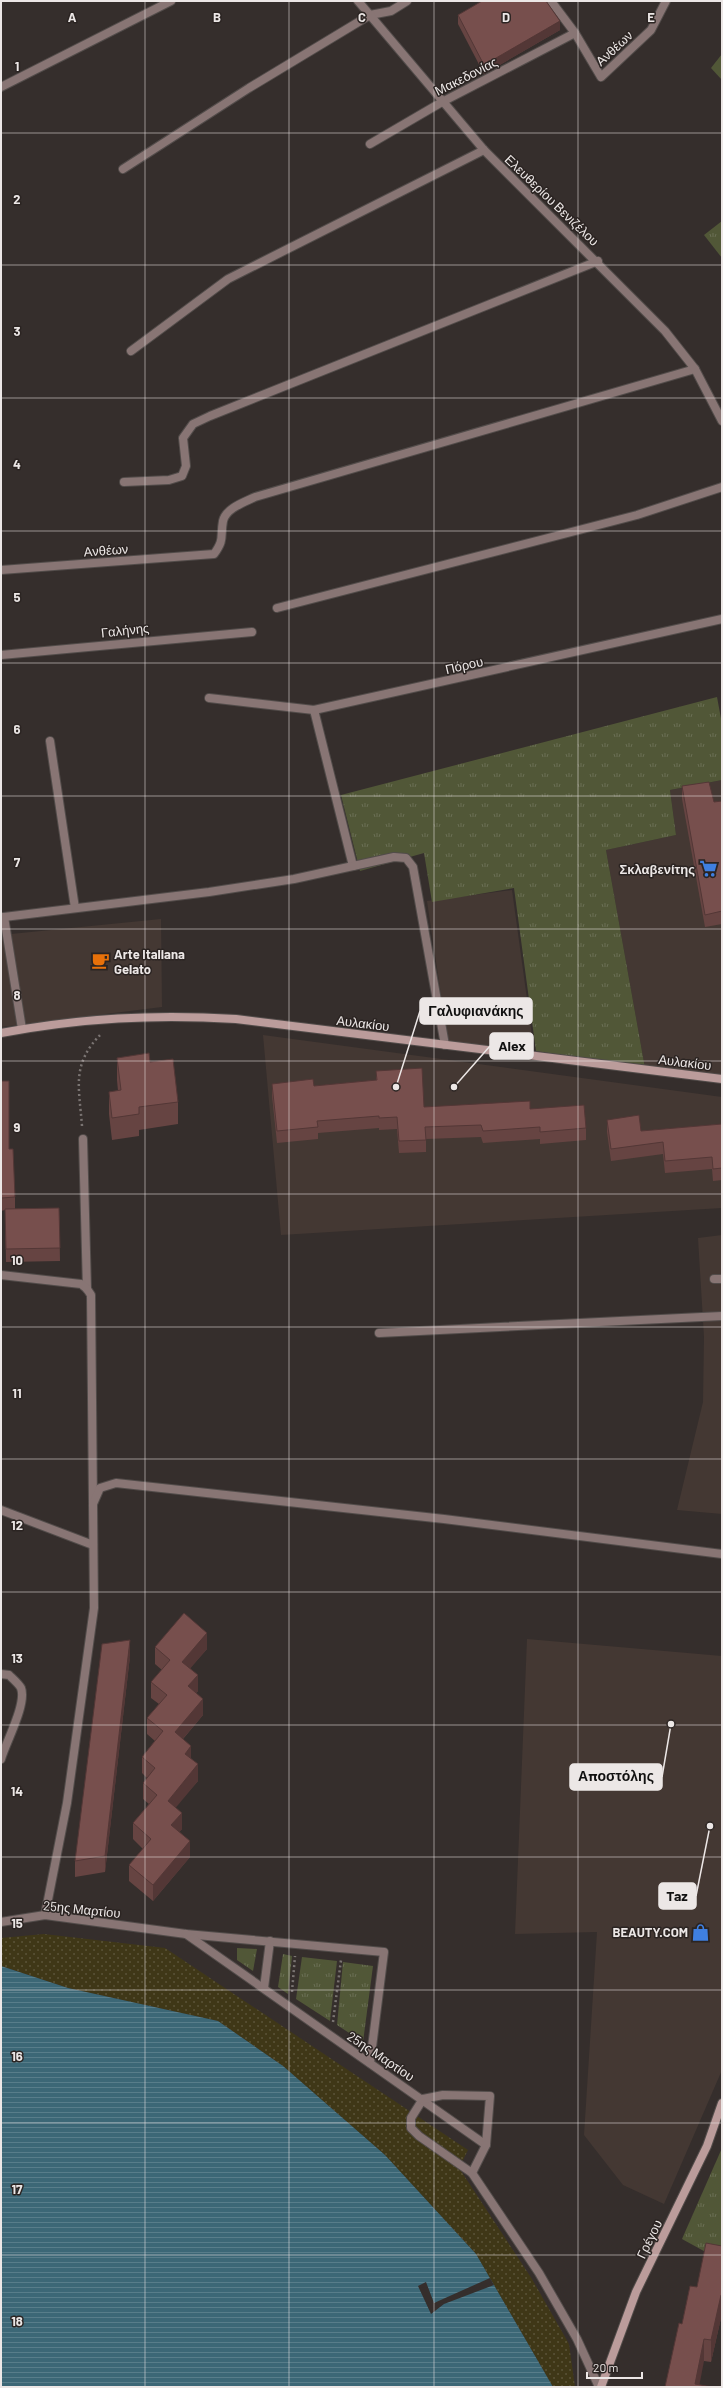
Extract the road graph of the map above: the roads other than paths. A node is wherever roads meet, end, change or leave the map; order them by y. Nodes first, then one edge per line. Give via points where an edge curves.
1 (171, 1) edge
2 (358, 1) edge
3 (407, 1) edge
4 (551, 1) edge
5 (666, 1) edge
6 (370, 15) junction
7 (575, 33) junction
8 (1, 87) edge
9 (442, 102) junction
10 (370, 144) dead end
11 (484, 150) junction
12 (123, 169) dead end
13 (598, 261) junction
14 (130, 351) dead end
15 (695, 370) junction
16 (722, 421) edge
17 (124, 482) dead end
18 (722, 487) edge
19 (1, 570) edge
20 (277, 608) dead end
21 (722, 619) edge
22 (252, 632) dead end
23 (1, 655) edge
24 (209, 698) dead end
25 (314, 710) junction
26 (50, 741) dead end
27 (353, 866) junction
28 (75, 908) junction
29 (2, 917) edge
30 (22, 1029) junction
31 (1, 1033) edge
32 (445, 1045) junction
33 (722, 1078) edge
34 (83, 1139) road end
35 (1, 1275) edge
36 (87, 1289) junction
37 (722, 1316) edge
38 (379, 1333) dead end
39 (93, 1504) junction
40 (1, 1510) edge
41 (93, 1544) junction
42 (722, 1554) edge
43 (1, 1674) edge
44 (1, 1759) edge
45 (45, 1915) junction
46 (1, 1922) edge
47 (186, 1934) junction
48 (270, 1941) junction
49 (264, 1988) junction
50 (370, 2063) junction
51 (423, 2099) junction
52 (722, 2103) edge
53 (486, 2145) junction
54 (472, 2173) junction
55 (600, 2387) edge

1 - 8 street
2 - 6 street, Ελευθερίου Βενιζέλου
3 - 6 street via 391,11
4 - 7 street, Ανθέων
5 - 7 street, Ανθέων via 651,30 601,77
6 - 9 street, Ελευθερίου Βενιζέλου
6 - 12 street via 249,88
7 - 9 street, Μακεδονίας
9 - 10 street, Μακεδονίας
9 - 11 street, Ελευθερίου Βενιζέλου
11 - 13 street, Ελευθερίου Βενιζέλου
11 - 14 street via 228,279
13 - 15 street, Ελευθερίου Βενιζέλου via 665,331
13 - 17 street via 193,424 183,438 186,466 182,476 170,480
15 - 16 street, Ελευθερίου Βενιζέλου
15 - 19 street, Ανθέων via 255,497 237,505 224,519 221,544 214,554
18 - 20 street via 637,515
21 - 25 street, Πόρου
22 - 23 street, Γαλήνης
24 - 25 street, Πόρου
25 - 27 street
26 - 28 street
27 - 28 street via 294,879 209,892
27 - 32 street via 394,857 406,858 413,867
28 - 29 street
29 - 30 street
30 - 31 main road, Αυλακίου
30 - 32 main road, Αυλακίου via 73,1021 184,1016 236,1019
32 - 33 main road, Αυλακίου
34 - 36 street
35 - 36 street via 81,1284
36 - 39 street via 90,1295
37 - 38 street
39 - 41 street
39 - 42 street via 100,1488 116,1483 444,1519
40 - 41 street
41 - 45 street via 94,1608 67,1803
43 - 44 street via 9,1675 21,1688 22,1707
45 - 46 street, 25ης Μαρτίου
45 - 47 street, 25ης Μαρτίου
47 - 48 street
47 - 49 street, 25ης Μαρτίου
48 - 49 street
48 - 50 street via 384,1952
49 - 50 street, 25ης Μαρτίου
50 - 51 street, 25ης Μαρτίου
51 - 53 street, 25ης Μαρτίου
51 - 53 street via 443,2095 490,2096
51 - 54 street via 411,2118 411,2128
52 - 55 main road, Γρέγου via 707,2146 636,2292
53 - 54 street
54 - 55 street via 538,2273 578,2340

